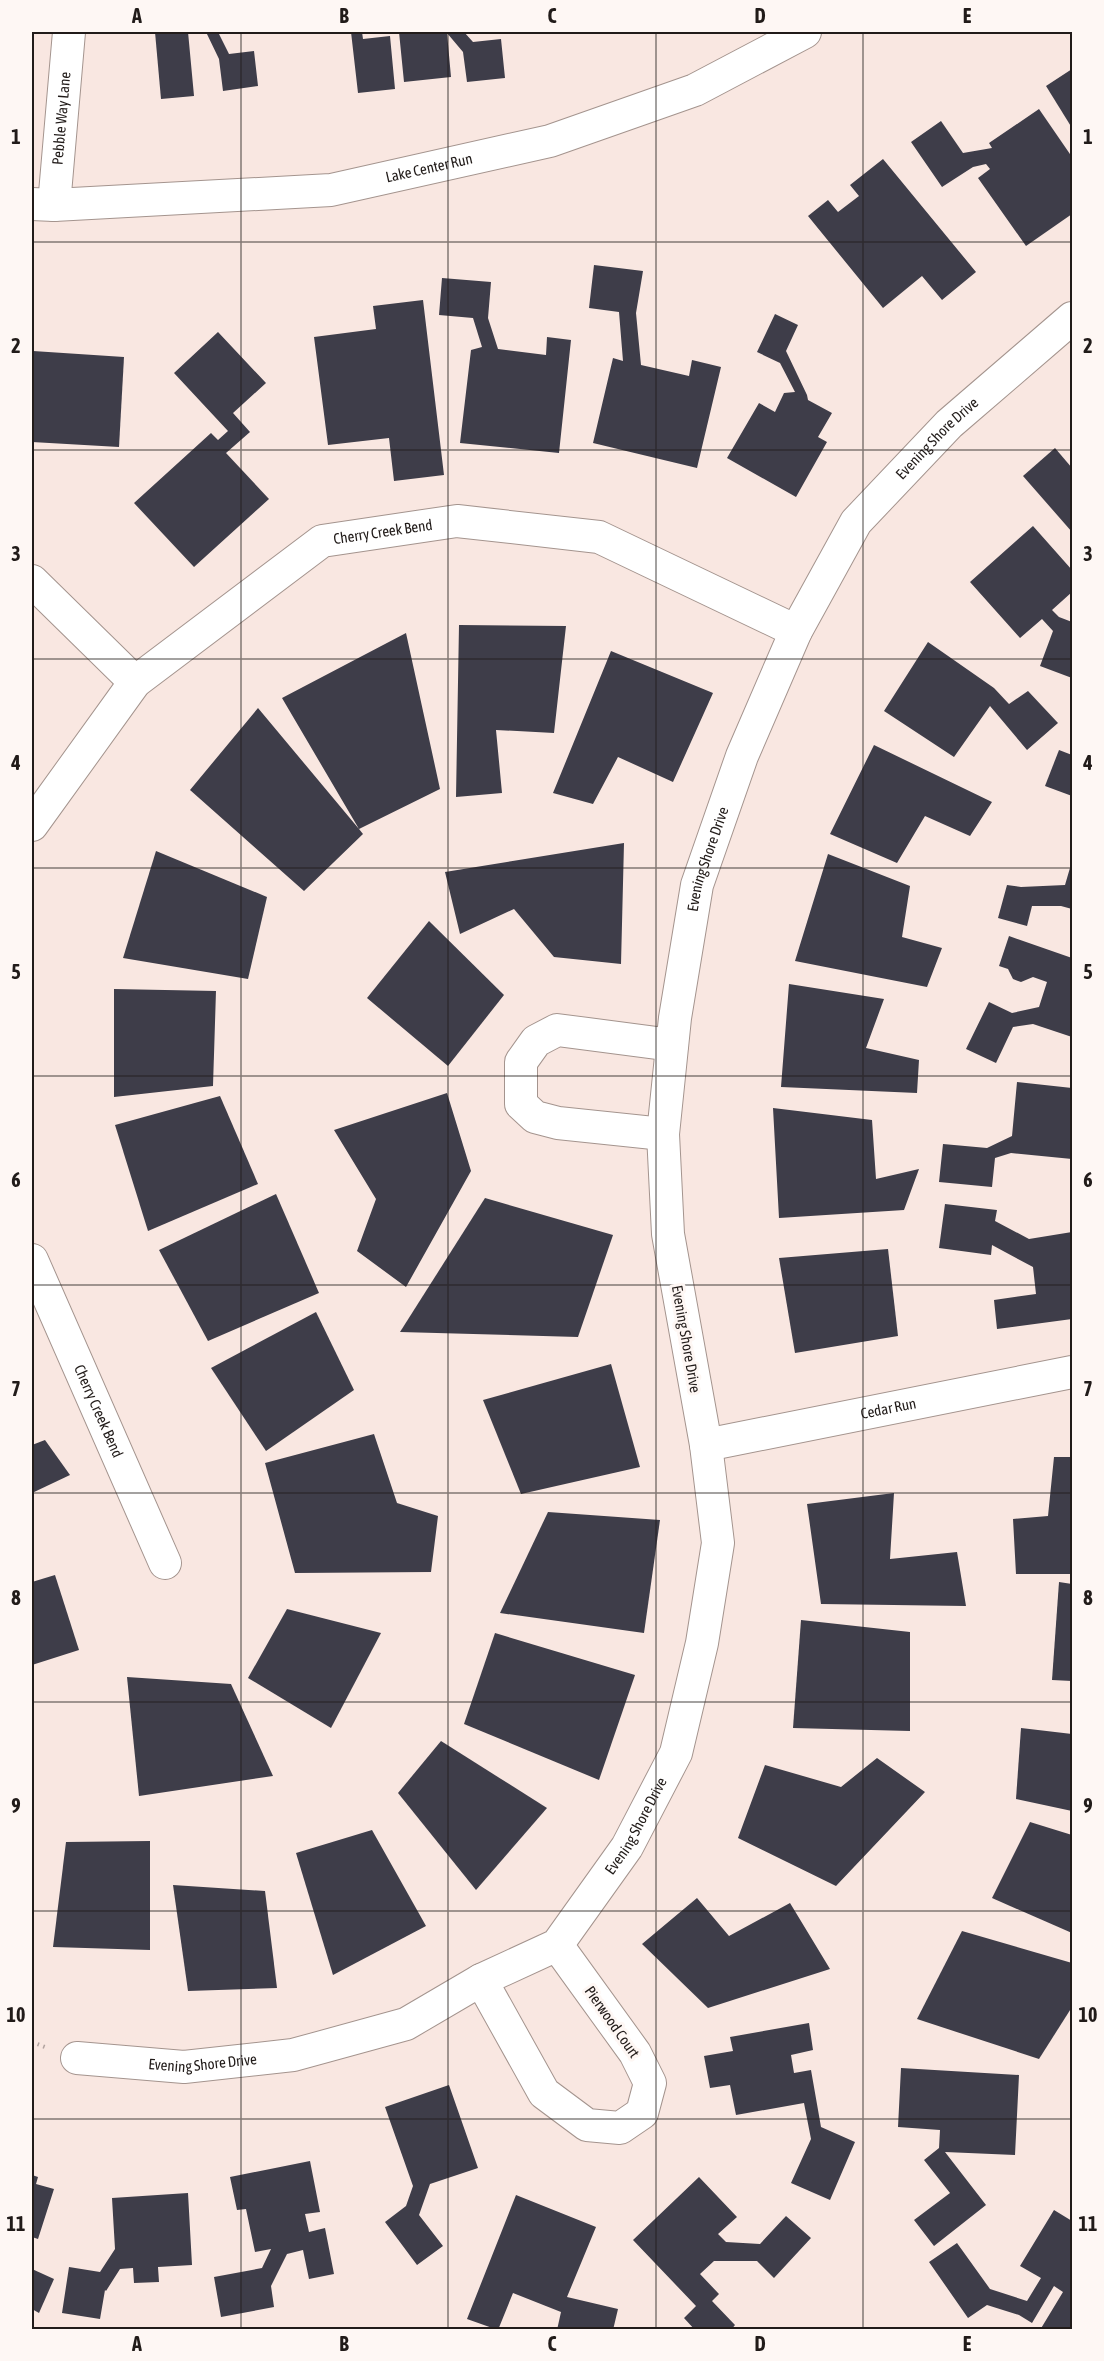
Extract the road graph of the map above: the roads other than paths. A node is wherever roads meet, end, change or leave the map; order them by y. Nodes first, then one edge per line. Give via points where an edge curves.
1 (69, 32) edge
2 (805, 32) edge
3 (43, 204) edge
4 (1072, 318) edge
5 (32, 581) edge
6 (796, 631) junction
7 (135, 682) junction
8 (32, 825) edge
9 (672, 1045) junction
10 (663, 1134) junction
11 (32, 1260) edge
12 (1072, 1372) edge
13 (706, 1445) junction
14 (165, 1563) dead end
15 (557, 1945) junction
16 (481, 1980) junction
17 (76, 2058) dead end

1 - 3 street, Pebble Way Lane
2 - 3 street, Lake Center Run via 695,90 550,141 331,190
4 - 6 street, Evening Shore Drive via 949,424 856,522
5 - 7 street
6 - 7 street, Cherry Creek Bend via 599,537 458,521 322,541
6 - 9 street, Evening Shore Drive via 742,756 697,885
7 - 8 street, Cherry Creek Bend
9 - 10 street, Evening Shore Drive
9 - 10 street via 557,1030 536,1041 521,1062 521,1104 535,1117
10 - 13 street, Evening Shore Drive via 668,1234
11 - 14 street, Cherry Creek Bend
12 - 13 street, Cedar Run
13 - 15 street, Evening Shore Drive via 718,1543 702,1643 676,1753 627,1847
15 - 16 street, Evening Shore Drive
15 - 16 street, Pierwood Court via 636,2053 650,2084 642,2113 620,2128 587,2125 544,2093
16 - 17 street, Evening Shore Drive via 405,2025 293,2055 184,2067

